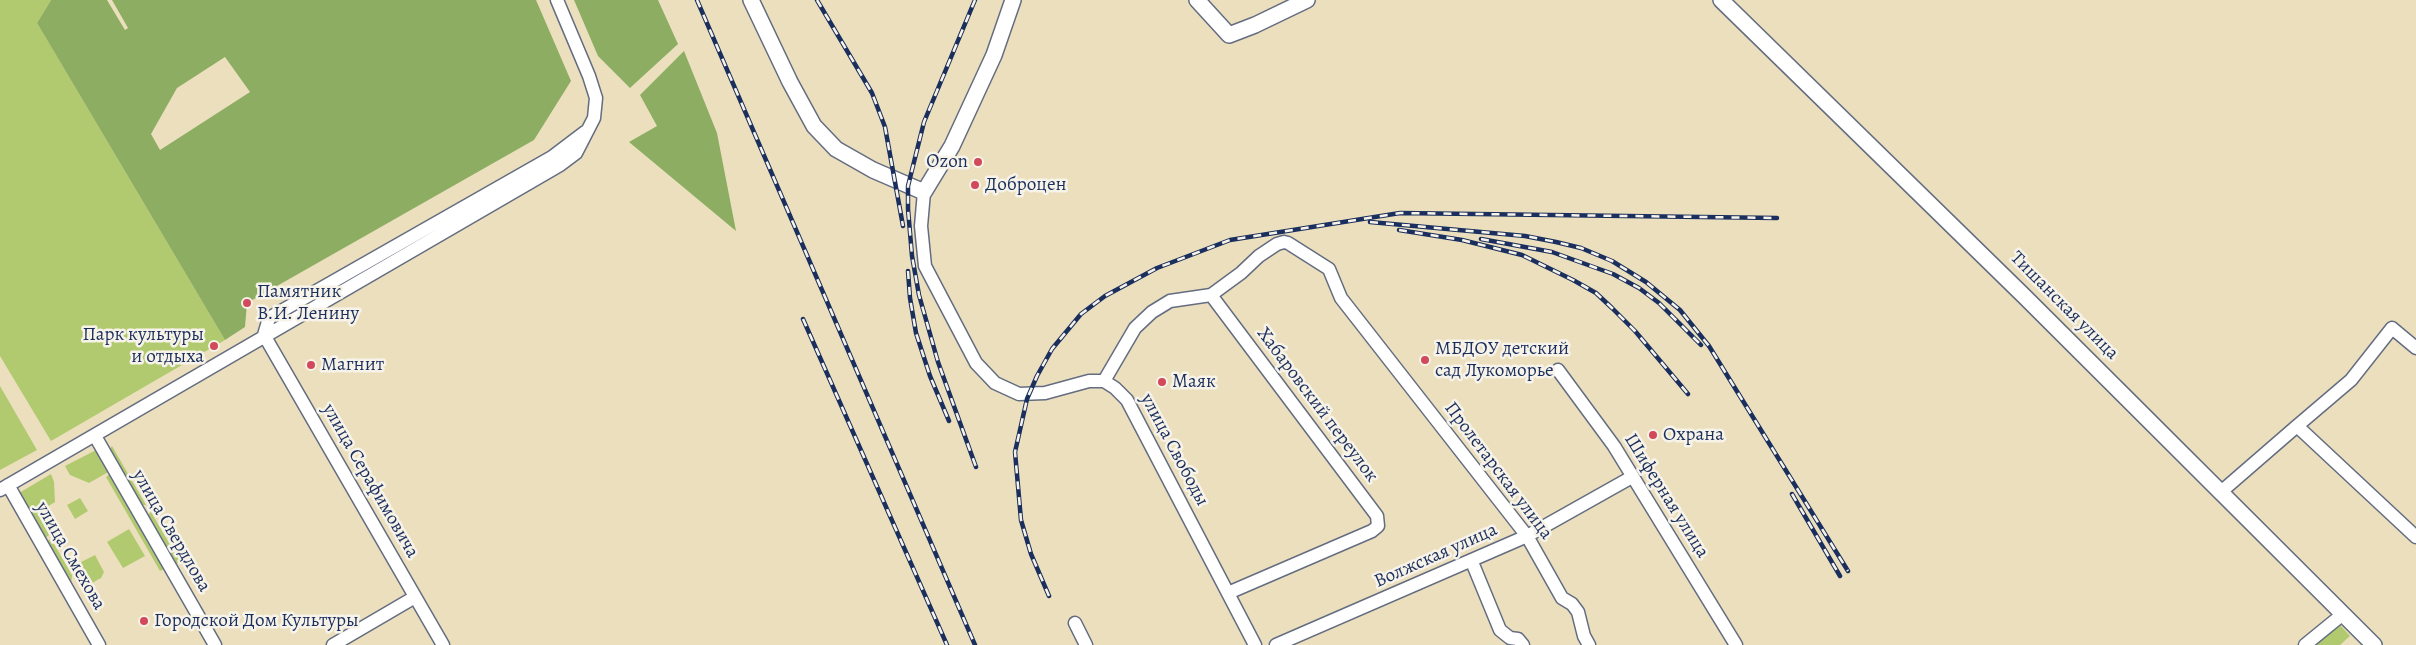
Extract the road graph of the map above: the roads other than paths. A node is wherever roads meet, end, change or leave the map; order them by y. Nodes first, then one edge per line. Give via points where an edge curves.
1 (557, 0) edge
2 (751, 0) edge
3 (1013, 0) edge
4 (1197, 0) edge
5 (1307, 0) edge
6 (1721, 0) edge
7 (924, 192) junction
8 (1211, 295) junction
9 (264, 335) junction
10 (2416, 348) edge
11 (1558, 370) dead end
12 (1104, 381) junction
13 (2297, 426) junction
14 (95, 436) junction
15 (1632, 476) junction
16 (4, 488) edge
17 (2222, 491) junction
18 (1527, 536) junction
19 (2416, 537) edge
20 (1472, 562) junction
21 (1228, 593) junction
22 (416, 597) junction
23 (2343, 614) junction
24 (1075, 623) dead end
25 (99, 645) edge
26 (215, 645) edge
27 (333, 645) edge
28 (443, 645) edge
29 (1086, 645) edge
30 (1255, 645) edge
31 (1276, 645) edge
32 (1523, 645) edge
33 (1589, 645) edge
34 (1736, 645) edge
35 (2305, 645) edge
36 (2374, 645) edge

1 - 9 street via 596,98 594,118 587,130 552,157 269,318
2 - 7 main road via 814,126 836,149 873,170
3 - 7 main road via 994,55 952,146
4 - 5 main road via 1229,35
6 - 17 main road, Тишанская улица
7 - 12 street via 921,226 925,266 976,363 995,383 1019,394 1037,394
8 - 12 street via 1170,301 1152,312 1135,328
8 - 18 street, Пролетарская улица via 1259,256 1284,242 1329,269 1341,298
8 - 21 street, Хабаровский переулок via 1377,516 1378,522 1372,531
9 - 14 street
9 - 22 street, улица Серафимовича
10 - 13 street via 2392,328 2351,380
11 - 15 street, Шиферная улица
12 - 21 street, улица Свободы via 1126,400
13 - 17 street
13 - 19 street
14 - 16 street
14 - 26 street, улица Свердлова
15 - 18 street, Волжская улица
15 - 34 street, Шиферная улица
16 - 25 street, улица Смехова
17 - 23 main road, Тишанская улица
18 - 20 street, Волжская улица
18 - 33 street, Пролетарская улица via 1562,598 1578,612
20 - 31 street, Волжская улица
20 - 32 street via 1500,630
21 - 30 street, улица Свободы
22 - 27 street
22 - 28 street, улица Серафимовича
23 - 35 street
23 - 36 main road, Тишанская улица
24 - 29 street

